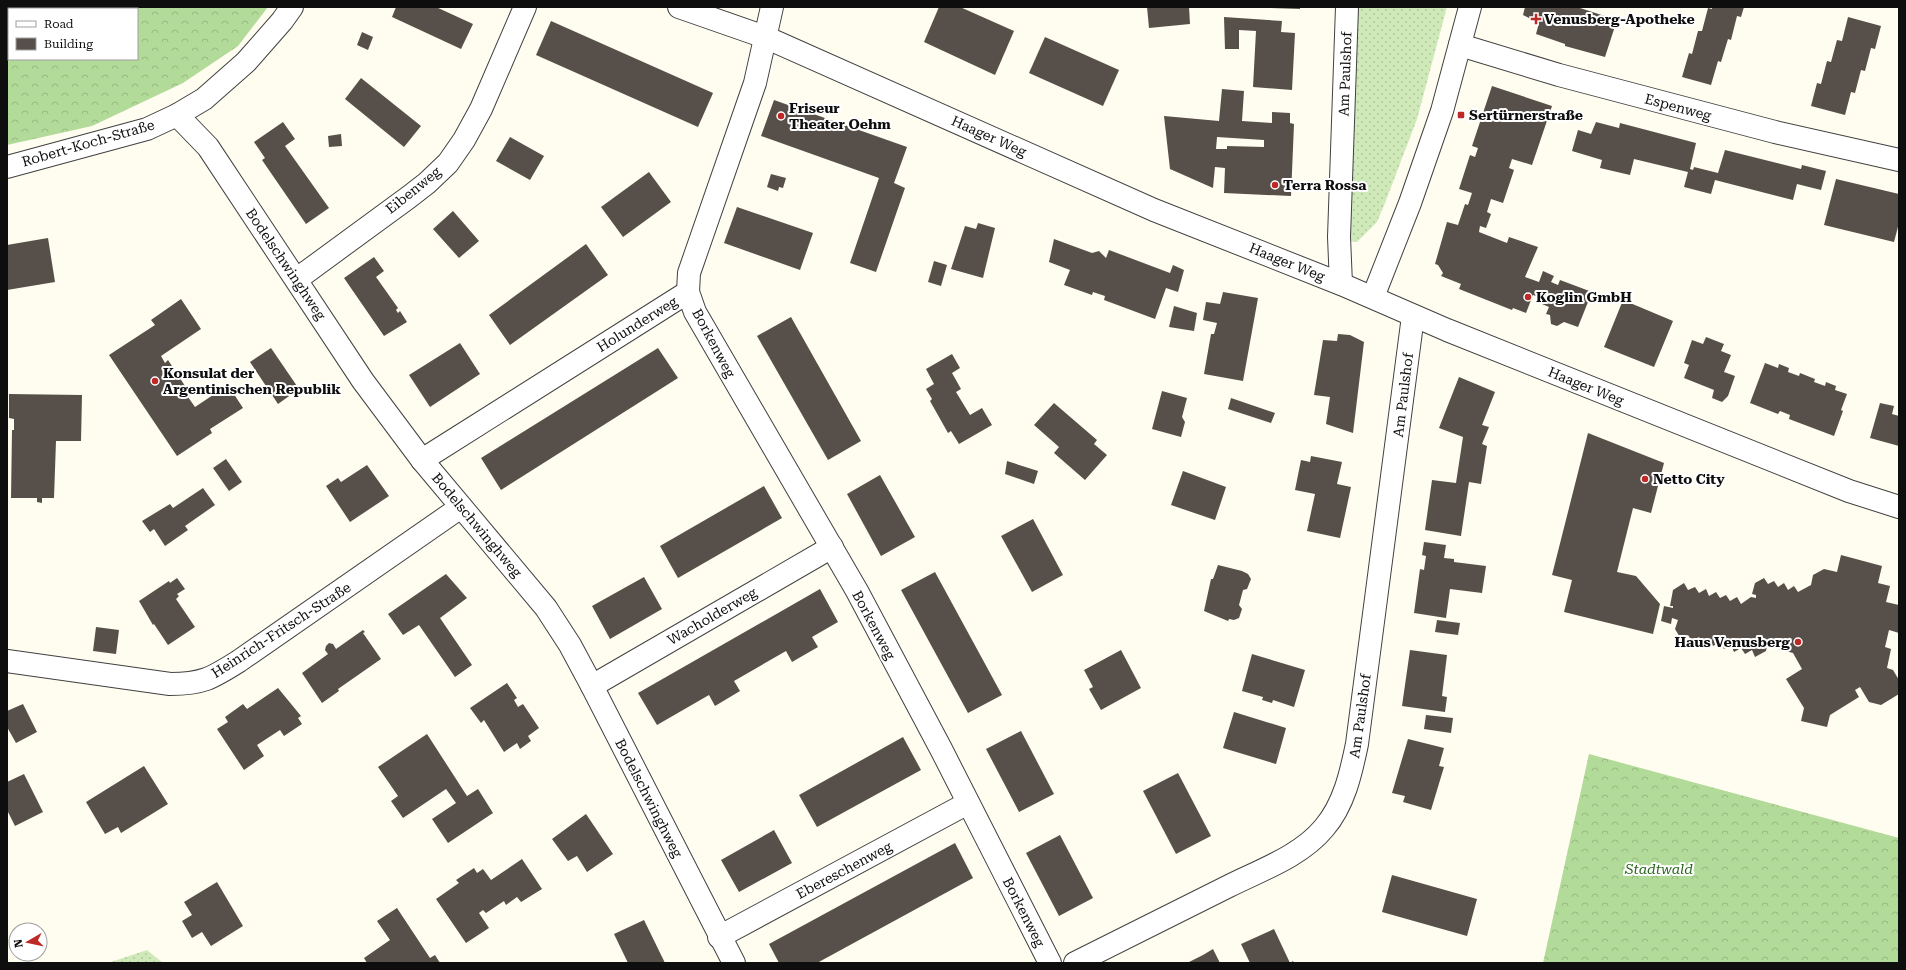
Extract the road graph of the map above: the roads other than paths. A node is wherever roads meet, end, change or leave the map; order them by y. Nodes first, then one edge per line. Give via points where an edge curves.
1 (292, 7) edge
2 (525, 7) edge
3 (679, 7) edge
4 (772, 7) edge
5 (1347, 7) edge
6 (1470, 7) edge
7 (765, 37) junction
8 (1460, 45) junction
9 (177, 115) junction
10 (1899, 160) edge
11 (7, 167) edge
12 (297, 279) junction
13 (1341, 284) junction
14 (688, 292) junction
15 (1373, 297) junction
16 (1413, 316) junction
17 (422, 460) junction
18 (461, 507) junction
19 (1899, 507) edge
20 (832, 547) junction
21 (7, 661) edge
22 (592, 686) junction
23 (968, 803) junction
24 (719, 937) junction
25 (734, 963) edge
26 (1050, 963) edge
27 (1075, 963) edge

1 - 9 street, Robert-Koch-Straße via 246,62 204,99
2 - 12 street, Eibenweg via 480,109 464,140 448,163 415,192
3 - 7 street, Haager Weg
4 - 7 street, Holunderweg
5 - 13 street, Am Paulshof via 1339,237
6 - 8 street
7 - 13 street, Haager Weg via 1154,210
7 - 14 street, Holunderweg via 755,84 689,273
8 - 10 street, Espenweg via 1559,75 1775,132
8 - 15 street via 1442,111
9 - 11 street, Robert-Koch-Straße via 147,129
9 - 12 street, Bodelschwinghweg via 208,147
12 - 17 street, Bodelschwinghweg via 363,381
13 - 15 street, Haager Weg
14 - 17 street, Holunderweg
14 - 20 street, Borkenweg via 695,312
15 - 16 street, Haager Weg
16 - 19 street, Haager Weg via 1849,491
16 - 27 street, Am Paulshof via 1357,744 1350,775 1336,808 1325,828 1308,844
17 - 18 street, Bodelschwinghweg
18 - 21 street, Heinrich-Fritsch-Straße via 239,661 204,680 192,684 170,684
18 - 22 street, Bodelschwinghweg via 546,608
20 - 22 street, Wacholderweg
20 - 23 street, Borkenweg
22 - 24 street, Bodelschwinghweg
23 - 24 street, Ebereschenweg
23 - 26 street, Borkenweg
24 - 25 street, Bodelschwinghweg

